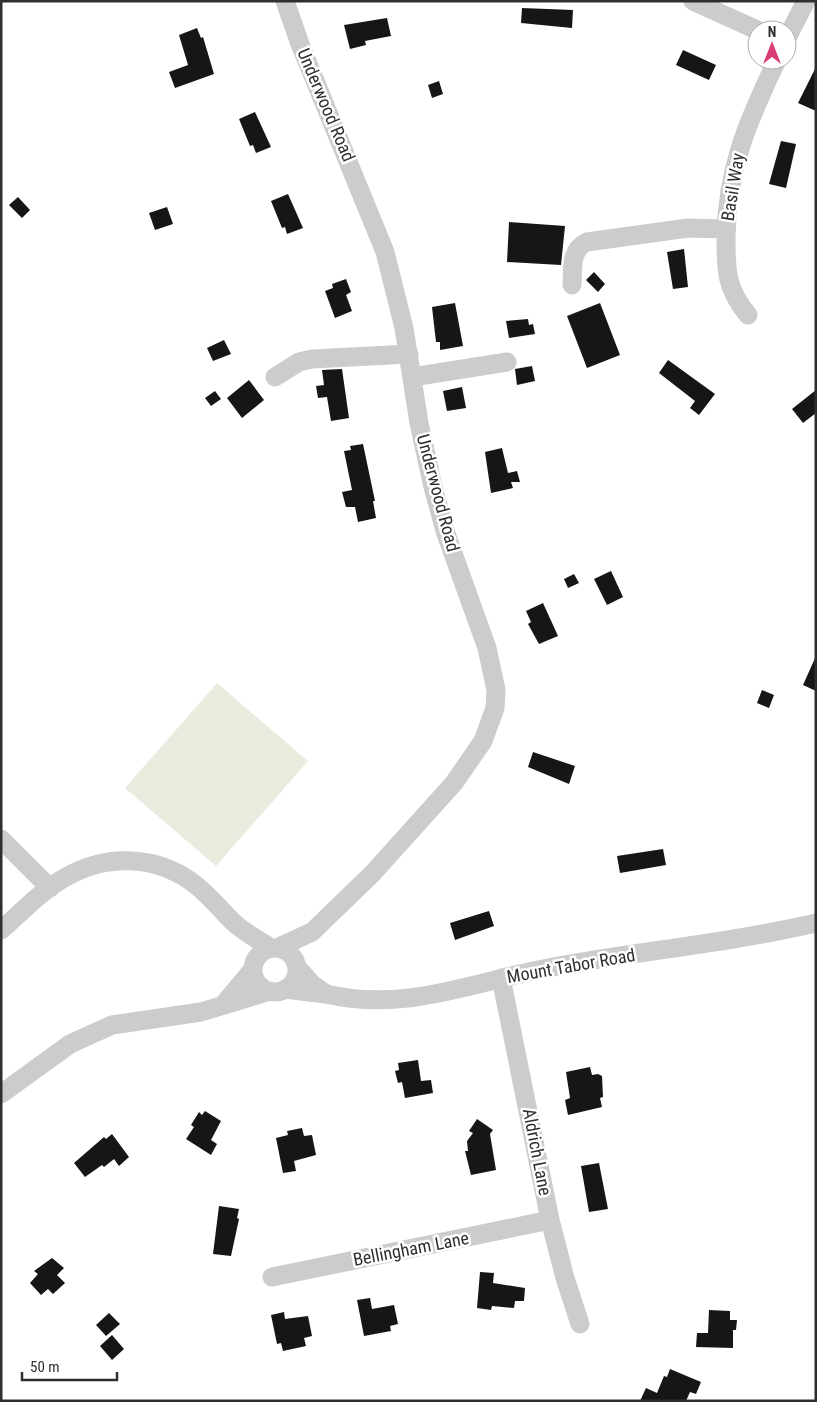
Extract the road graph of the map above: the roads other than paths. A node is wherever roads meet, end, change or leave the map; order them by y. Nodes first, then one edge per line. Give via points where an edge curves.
1 (285, 1) edge
2 (693, 1) edge
3 (806, 1) edge
4 (796, 20) edge
5 (747, 25) edge
6 (771, 70) edge
7 (726, 229) junction
8 (572, 285) dead end
9 (748, 315) dead end
10 (409, 354) junction
11 (507, 362) dead end
12 (275, 376) dead end
13 (412, 376) junction
14 (1, 839) edge
15 (50, 888) junction
16 (234, 922) junction
17 (816, 923) edge
18 (1, 930) edge
19 (312, 932) junction
20 (274, 948) junction
21 (254, 965) junction
22 (297, 966) junction
23 (501, 978) junction
24 (277, 990) junction
25 (326, 994) junction
26 (223, 1005) junction
27 (1, 1094) edge
28 (550, 1220) junction
29 (272, 1277) dead end
30 (580, 1324) dead end

1 - 10 street, Underwood Road via 385,252 397,292
2 - 5 street
3 - 4 street
6 - 7 street, Basil Way via 747,123 735,160
7 - 8 street via 688,228 587,242 575,251
7 - 9 street, Basil Way via 730,288
10 - 12 street via 312,359 299,362
10 - 13 street, Underwood Road
11 - 13 street
13 - 19 street, Underwood Road via 440,513 492,669 495,708 483,741 454,783 372,874
14 - 15 street
15 - 16 street via 82,868 99,863 118,860 150,863 191,882
15 - 18 street
16 - 20 street
16 - 21 street
17 - 23 street, Mount Tabor Road via 770,934 552,967
19 - 20 street, Underwood Road
19 - 22 street, Underwood Road
20 - 21 street via 264,951
20 - 22 street via 290,954
21 - 24 street via 257,983
21 - 26 street
22 - 24 street via 295,980
22 - 25 street, Mount Tabor Road via 312,984
23 - 25 street, Mount Tabor Road via 391,1002 345,999
23 - 28 street, Aldrich Lane
24 - 25 street, Mount Tabor Road
24 - 26 street
26 - 27 street via 200,1012 112,1025 70,1044
28 - 29 street, Bellingham Lane
28 - 30 street, Aldrich Lane

